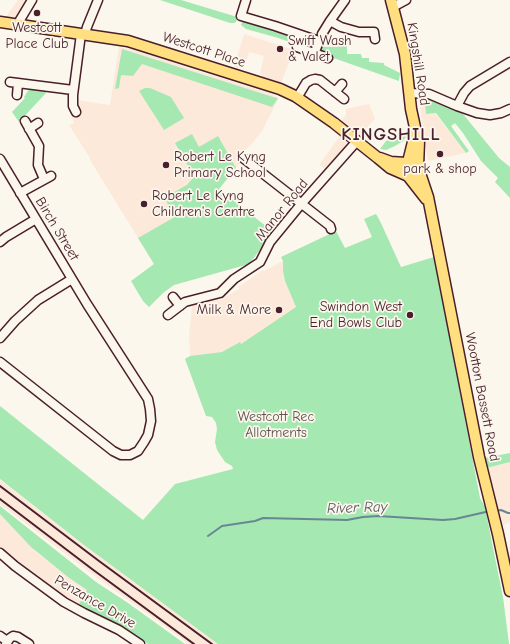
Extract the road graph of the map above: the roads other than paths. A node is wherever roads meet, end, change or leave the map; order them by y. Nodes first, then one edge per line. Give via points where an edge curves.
1 (32, 0) edge
2 (98, 0) edge
3 (246, 0) edge
4 (345, 0) edge
5 (406, 0) edge
6 (392, 3) edge
7 (330, 21) junction
8 (0, 22) edge
9 (17, 24) junction
10 (83, 34) junction
11 (322, 34) dead end
12 (375, 40) dead end
13 (297, 47) dead end
14 (314, 52) junction
15 (328, 58) dead end
16 (510, 62) edge
17 (342, 84) dead end
18 (73, 90) junction
19 (335, 92) junction
20 (410, 93) junction
21 (17, 95) dead end
22 (297, 98) junction
23 (344, 99) dead end
24 (457, 106) junction
25 (76, 112) dead end
26 (509, 112) edge
27 (38, 123) dead end
28 (416, 132) junction
29 (357, 141) junction
30 (243, 158) dead end
31 (378, 158) junction
32 (0, 159) edge
33 (407, 162) junction
34 (418, 168) junction
35 (407, 175) junction
36 (20, 193) junction
37 (302, 203) junction
38 (431, 207) junction
39 (36, 219) junction
40 (331, 228) dead end
41 (0, 242) edge
42 (72, 280) junction
43 (173, 297) dead end
44 (180, 306) junction
45 (168, 315) dead end
46 (0, 338) edge
47 (0, 362) edge
48 (0, 554) edge
49 (510, 591) edge
50 (0, 636) edge
51 (7, 643) edge
52 (29, 644) edge
53 (140, 644) edge

1 - 9 street
2 - 10 street
3 - 14 street via 241,16 319,41
4 - 7 street
5 - 6 street
6 - 20 main road, Kingshill Road via 404,46
7 - 11 street
7 - 12 street via 359,32 374,32
8 - 9 main road, Westcott Place
9 - 10 main road, Westcott Place
10 - 18 street
10 - 22 main road, Westcott Place via 134,43 271,86
13 - 14 street
14 - 15 street
16 - 24 street via 470,86
17 - 19 street
18 - 21 street via 14,82
18 - 25 street
19 - 22 street via 320,80 313,79 306,83
19 - 23 street
20 - 24 street via 430,94
20 - 28 main road, Kingshill Road
22 - 29 main road, Westcott Place
24 - 26 street via 486,115
27 - 36 street via 27,125 39,146 38,165 47,178
28 - 33 main road, Kingshill Road
28 - 34 main road, Kingshill Road via 419,145
29 - 31 main road, Westcott Place
29 - 37 street, Manor Road
30 - 37 street
31 - 33 main road, Westcott Place via 392,162
31 - 35 main road, Westcott Place via 390,168
32 - 36 street, Birch Street
33 - 34 main road via 415,162
33 - 35 main road via 403,169
34 - 35 main road via 416,175
34 - 38 main road, Wootton Bassett Road
35 - 38 main road, Wootton Bassett Road
36 - 39 street, Birch Street
37 - 40 street
37 - 44 street, Manor Road via 270,242 260,262 234,279 223,291 185,302
38 - 49 main road, Wootton Bassett Road via 475,436
39 - 41 street
39 - 42 street, Birch Street
42 - 46 street via 38,300
42 - 47 street, Birch Street via 148,399 151,418 148,435 142,446 136,452 127,455 117,454
43 - 44 street
44 - 45 street, Manor Road
48 - 53 street, Penzance Drive via 64,602 120,630
50 - 51 street
51 - 52 street via 14,636

